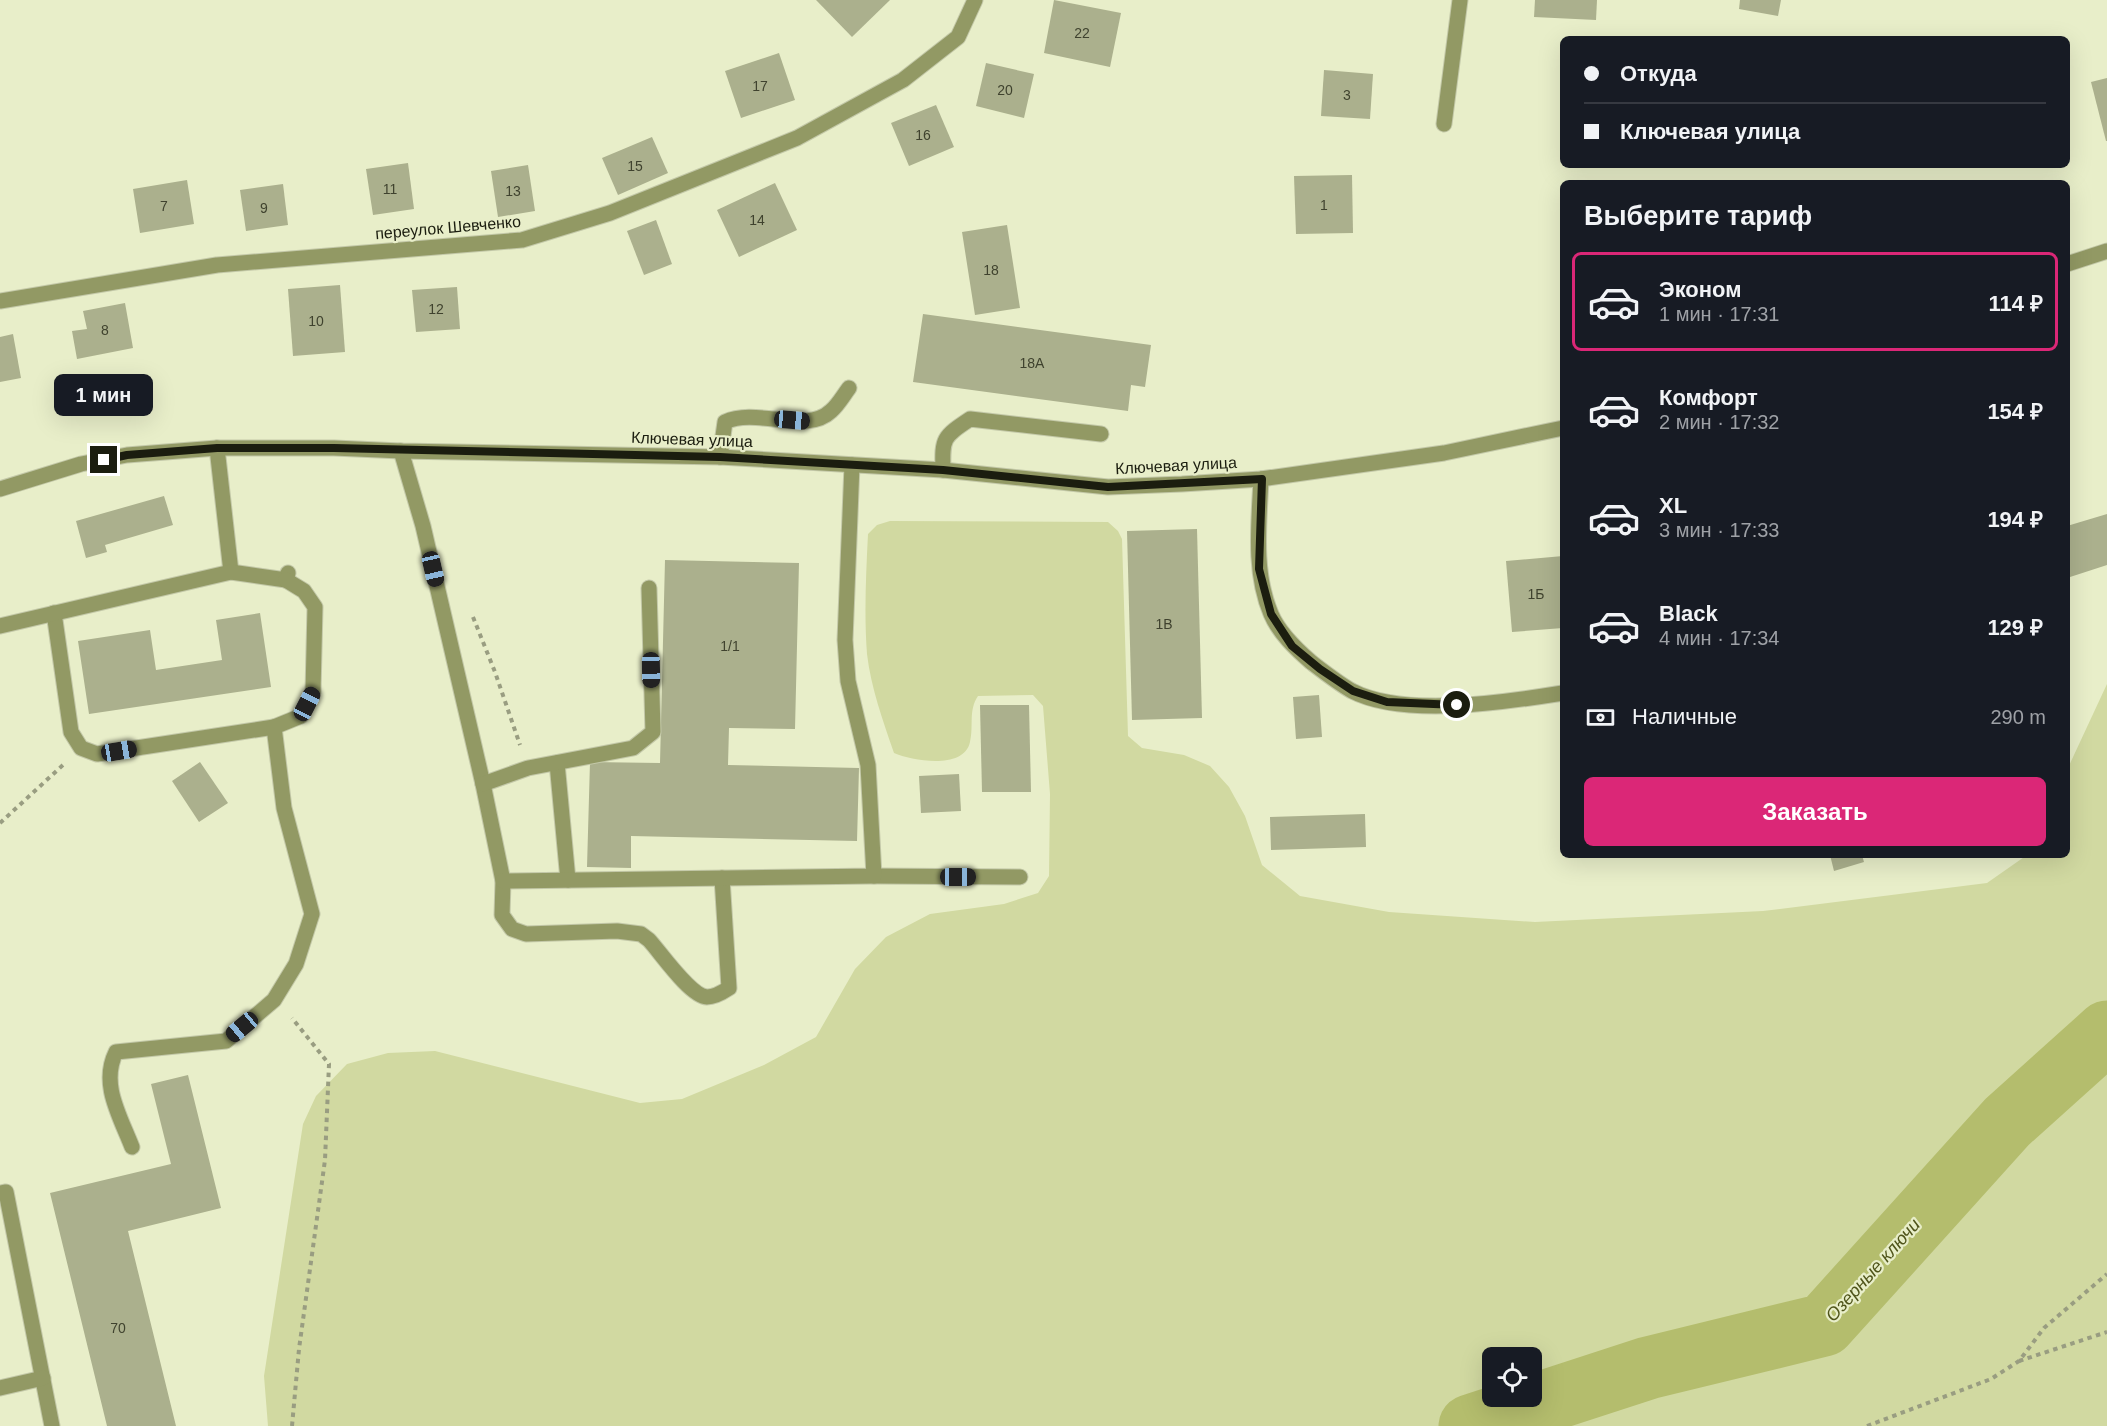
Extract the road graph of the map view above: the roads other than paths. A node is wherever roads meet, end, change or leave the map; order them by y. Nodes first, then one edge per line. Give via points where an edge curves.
1 (975, 0) edge
2 (1460, 0) edge
3 (1444, 124) dead end
4 (2107, 251) edge
5 (2070, 263) edge
6 (0, 301) edge
7 (849, 388) dead end
8 (1560, 429) edge
9 (1101, 434) dead end
10 (217, 448) junction
11 (401, 451) junction
12 (720, 457) junction
13 (852, 465) junction
14 (943, 470) junction
15 (1262, 479) junction
16 (0, 489) edge
17 (231, 572) junction
18 (649, 588) dead end
19 (54, 613) junction
20 (0, 626) edge
21 (1560, 693) edge
22 (274, 727) junction
23 (557, 763) junction
24 (483, 784) junction
25 (874, 876) junction
26 (1020, 877) dead end
27 (722, 878) junction
28 (568, 880) junction
29 (503, 881) junction
30 (132, 1146) dead end
31 (0, 1193) edge
32 (43, 1378) junction
33 (0, 1388) edge
34 (52, 1426) edge

1 - 6 street, переулок Шевченко via 958,37 903,80 797,138 599,216 522,240 217,265
2 - 3 street
4 - 5 street
7 - 12 street via 830,412 814,422 734,417 725,422
8 - 15 street, Ключевая улица via 1444,453
9 - 14 street via 970,419 950,433 942,445
10 - 11 street, Ключевая улица
10 - 16 street, Ключевая улица via 127,455
10 - 17 street
11 - 12 street, Ключевая улица
11 - 24 street via 423,526
12 - 13 street, Ключевая улица
13 - 14 street, Ключевая улица
13 - 25 street via 845,640 848,681 868,765
14 - 15 street, Ключевая улица via 1108,487
15 - 21 street via 1259,569 1271,614 1292,646 1320,669 1353,691 1387,702 1494,704
17 - 19 street
17 - 22 street via 287,576 315,607 313,692 301,716
18 - 23 street via 653,732 633,748
19 - 20 street
19 - 22 street via 71,732 81,748 97,754
22 - 30 street via 284,808 312,914 296,964 274,1000 226,1041 116,1053 110,1064 110,1092
23 - 24 street via 528,768
23 - 28 street
24 - 29 street
25 - 26 street
25 - 27 street
27 - 28 street
27 - 29 street via 729,988 706,997 694,992 641,934 526,934 512,929 502,915
28 - 29 street
31 - 32 street via 6,1192
32 - 33 street
32 - 34 street

